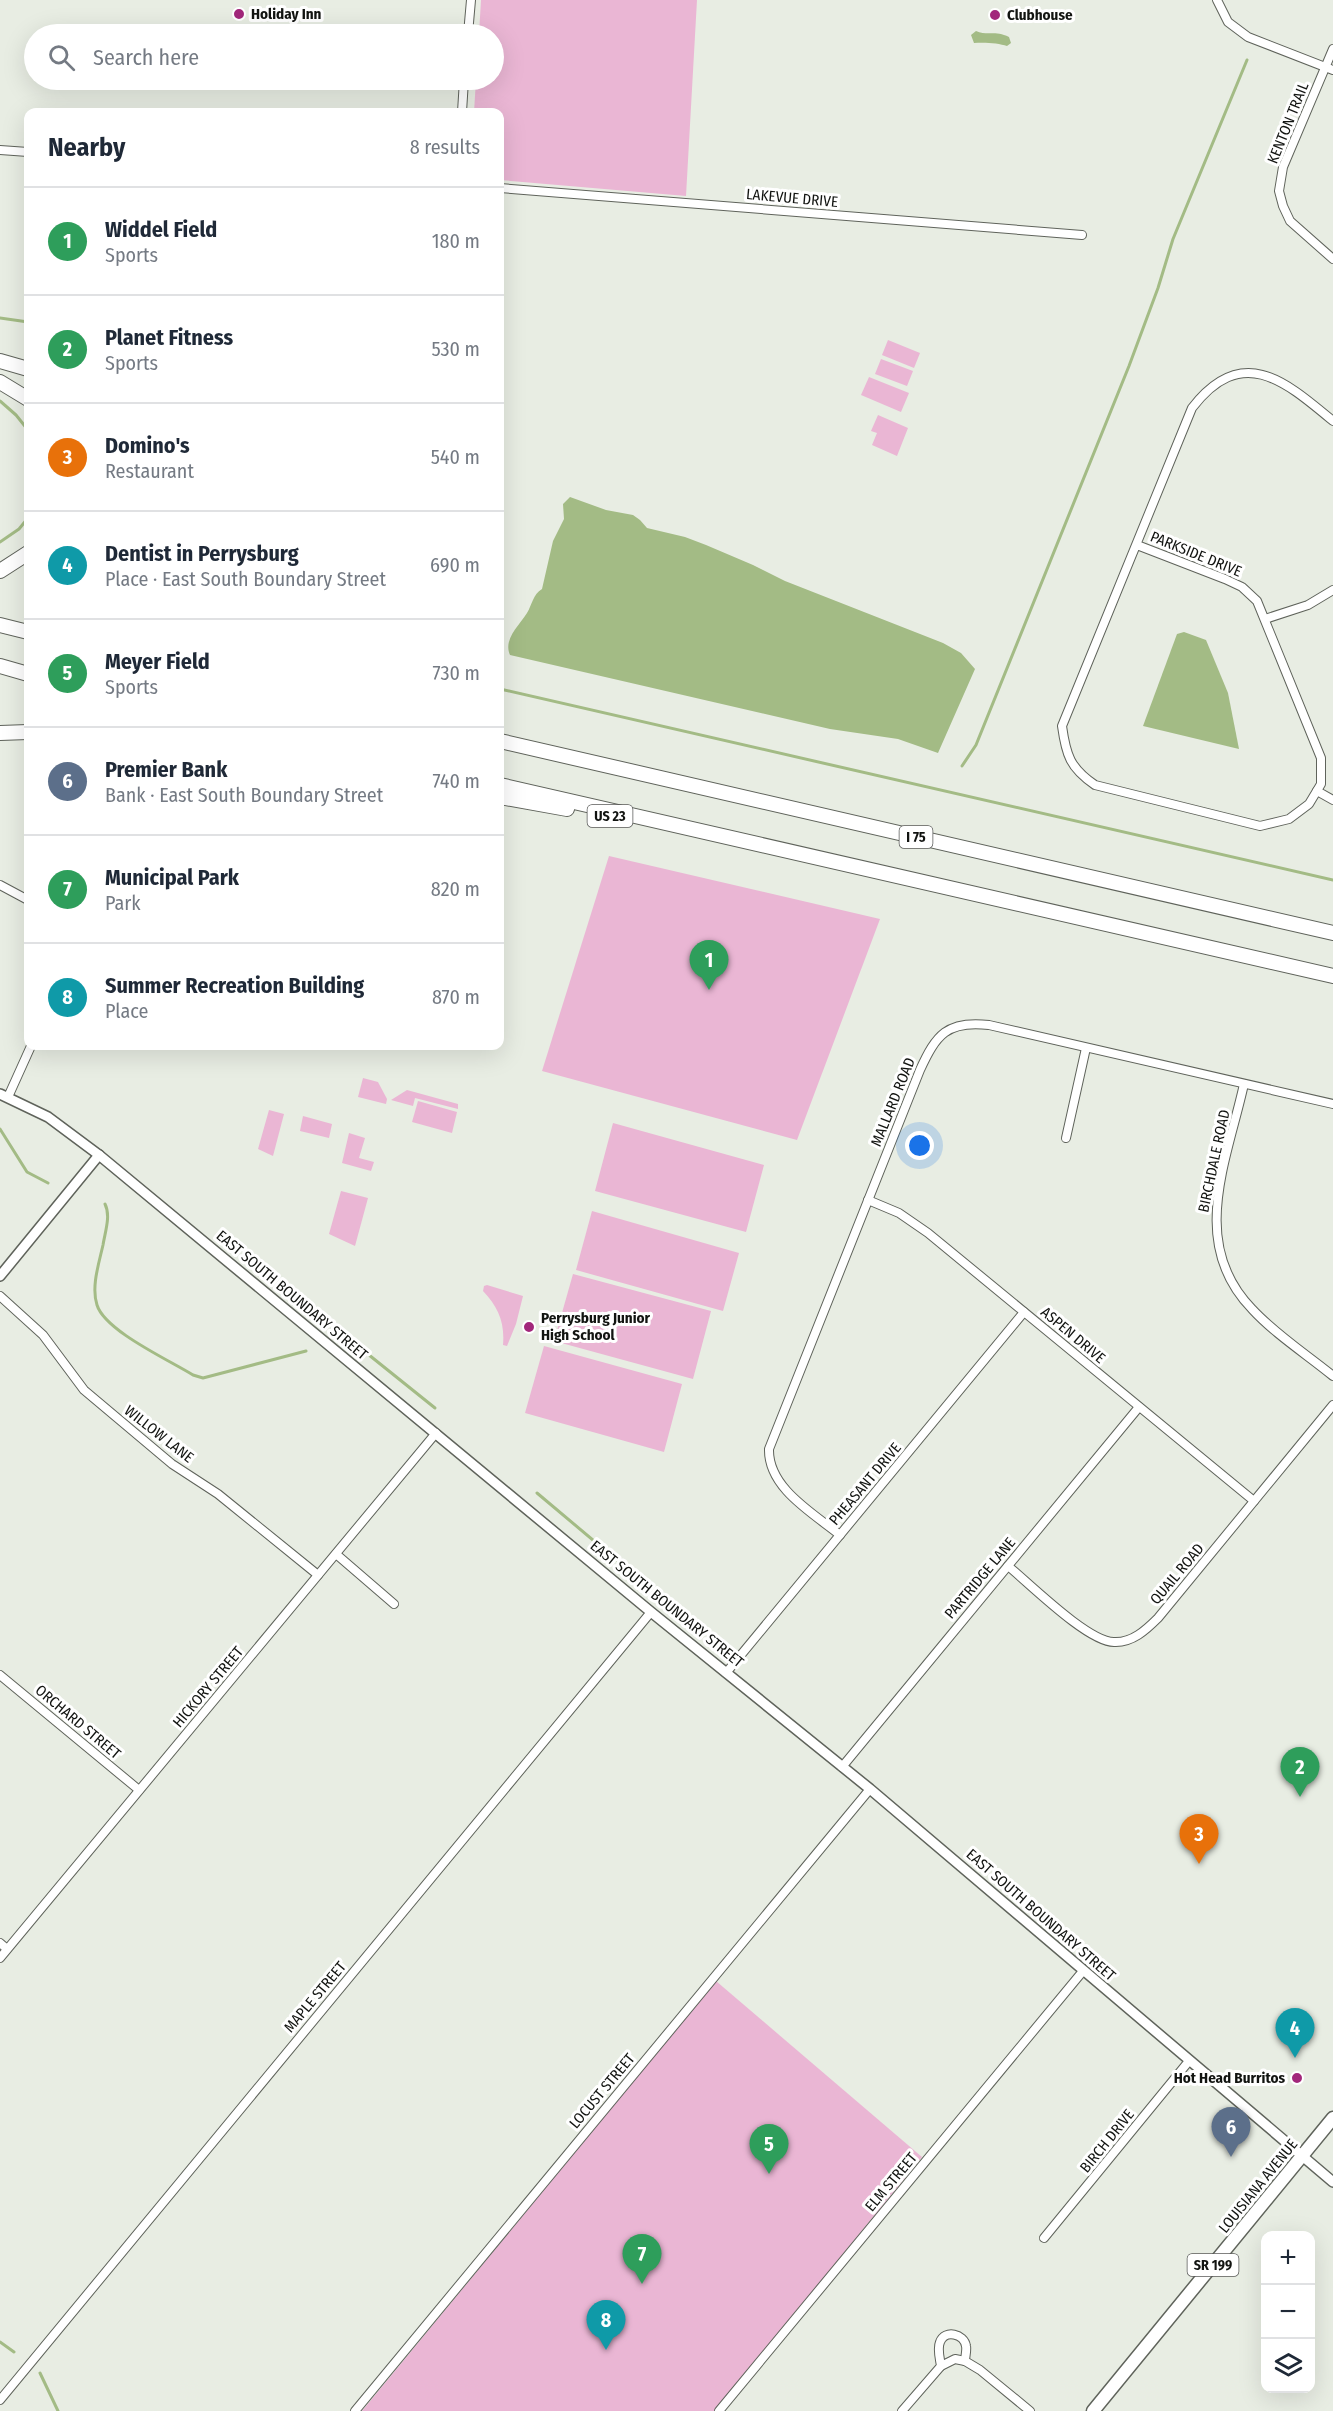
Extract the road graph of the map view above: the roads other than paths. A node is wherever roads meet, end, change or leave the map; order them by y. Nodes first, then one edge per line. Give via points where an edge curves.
1 (471, 0) edge
2 (1216, 0) edge
3 (469, 24) edge
4 (1333, 49) edge
5 (1330, 68) edge
6 (463, 90) edge
7 (462, 108) edge
8 (0, 150) edge
9 (24, 152) edge
10 (504, 188) edge
11 (1082, 235) dead end
12 (1333, 259) edge
13 (0, 361) edge
14 (24, 368) edge
15 (0, 382) edge
16 (24, 397) edge
17 (1333, 420) edge
18 (1137, 545) junction
19 (24, 556) edge
20 (0, 571) edge
21 (1333, 590) edge
22 (1265, 619) junction
23 (0, 625) edge
24 (24, 631) edge
25 (0, 666) edge
26 (24, 673) edge
27 (24, 732) edge
28 (0, 733) edge
29 (504, 742) edge
30 (504, 786) edge
31 (1317, 791) junction
32 (504, 798) edge
33 (1333, 800) edge
34 (720, 835) junction
35 (0, 885) edge
36 (24, 898) edge
37 (1333, 933) edge
38 (1333, 976) edge
39 (1086, 1048) junction
40 (29, 1050) edge
41 (1244, 1084) junction
42 (4, 1096) edge
43 (1333, 1104) edge
44 (1066, 1138) dead end
45 (99, 1155) junction
46 (868, 1200) junction
47 (0, 1276) edge
48 (0, 1296) edge
49 (1024, 1312) junction
50 (1333, 1376) edge
51 (1333, 1406) edge
52 (1138, 1407) junction
53 (436, 1433) junction
54 (1254, 1501) junction
55 (840, 1535) junction
56 (336, 1554) junction
57 (1008, 1566) junction
58 (318, 1575) junction
59 (394, 1604) dead end
60 (651, 1612) junction
61 (726, 1673) junction
62 (0, 1675) edge
63 (842, 1767) junction
64 (870, 1789) junction
65 (139, 1790) junction
66 (0, 1943) edge
67 (7, 1949) junction
68 (0, 1958) edge
69 (1083, 1971) junction
70 (1190, 2061) junction
71 (1333, 2118) edge
72 (1302, 2156) junction
73 (1333, 2182) edge
74 (1044, 2238) dead end
75 (965, 2361) junction
76 (941, 2366) junction
77 (0, 2400) edge
78 (355, 2411) edge
79 (719, 2411) edge
80 (902, 2411) edge
81 (1030, 2411) edge
82 (1093, 2411) edge

1 - 3 street
2 - 5 street via 1228,22 1248,37
4 - 5 street, KENTON TRAIL
5 - 12 street, KENTON TRAIL via 1283,167 1279,191 1290,221
6 - 7 street
8 - 9 street
10 - 11 street, LAKEVUE DRIVE
13 - 14 highway
15 - 16 highway
17 - 18 street via 1282,381 1264,375 1246,372 1206,390 1192,408
18 - 22 street, PARKSIDE DRIVE via 1242,587 1257,601
18 - 31 street via 1062,726 1066,753 1079,774 1095,785 1260,826 1289,819 1309,804
19 - 20 highway
21 - 22 street via 1308,604
22 - 31 street, PARKSIDE DRIVE via 1321,758 1321,784
23 - 24 highway
25 - 26 highway
27 - 28 highway
29 - 37 highway, I 75
30 - 34 highway
31 - 33 street
32 - 34 highway, US 23
34 - 38 highway
35 - 36 street
39 - 41 street, MALLARD ROAD
39 - 44 street
39 - 46 street, MALLARD ROAD via 982,1024 961,1024 947,1030 929,1051 920,1070
40 - 42 street
41 - 43 street, MALLARD ROAD
41 - 50 street, BIRCHDALE ROAD via 1216,1208 1220,1257 1233,1286 1253,1311
42 - 45 street, EAST SOUTH BOUNDARY STREET via 48,1117
45 - 47 street
45 - 53 street, EAST SOUTH BOUNDARY STREET
46 - 49 street, ASPEN DRIVE via 911,1220
46 - 55 street, MALLARD ROAD via 769,1449 769,1465 777,1480
48 - 58 street, WILLOW LANE via 43,1335 84,1390 172,1464 218,1494
49 - 52 street, ASPEN DRIVE
49 - 55 street, PHEASANT DRIVE
51 - 54 street, QUAIL ROAD
52 - 54 street, ASPEN DRIVE
52 - 57 street, PARTRIDGE LANE
53 - 56 street, HICKORY STREET
53 - 60 street, EAST SOUTH BOUNDARY STREET
54 - 57 street, QUAIL ROAD via 1158,1618 1137,1636 1123,1641 1111,1642 1091,1634
55 - 61 street, PHEASANT DRIVE
56 - 58 street, HICKORY STREET
56 - 59 street
57 - 63 street, PARTRIDGE LANE
58 - 65 street, HICKORY STREET
60 - 61 street, EAST SOUTH BOUNDARY STREET
60 - 77 street, MAPLE STREET
61 - 63 street, EAST SOUTH BOUNDARY STREET
62 - 65 street, ORCHARD STREET
63 - 64 street, EAST SOUTH BOUNDARY STREET
64 - 69 street, EAST SOUTH BOUNDARY STREET
64 - 78 street, LOCUST STREET
65 - 67 street, HICKORY STREET
66 - 67 street
67 - 68 street, HICKORY STREET
69 - 70 street, EAST SOUTH BOUNDARY STREET
69 - 79 street, ELM STREET
70 - 72 street, EAST SOUTH BOUNDARY STREET
70 - 74 street, BIRCH DRIVE
71 - 72 main road, LOUISIANA AVENUE / SR 199
72 - 73 street, EAST SOUTH BOUNDARY STREET
72 - 82 main road, LOUISIANA AVENUE / SR 199
75 - 76 street via 955,2359
75 - 76 street via 963,2340 951,2334 939,2343
75 - 81 street
76 - 80 street

